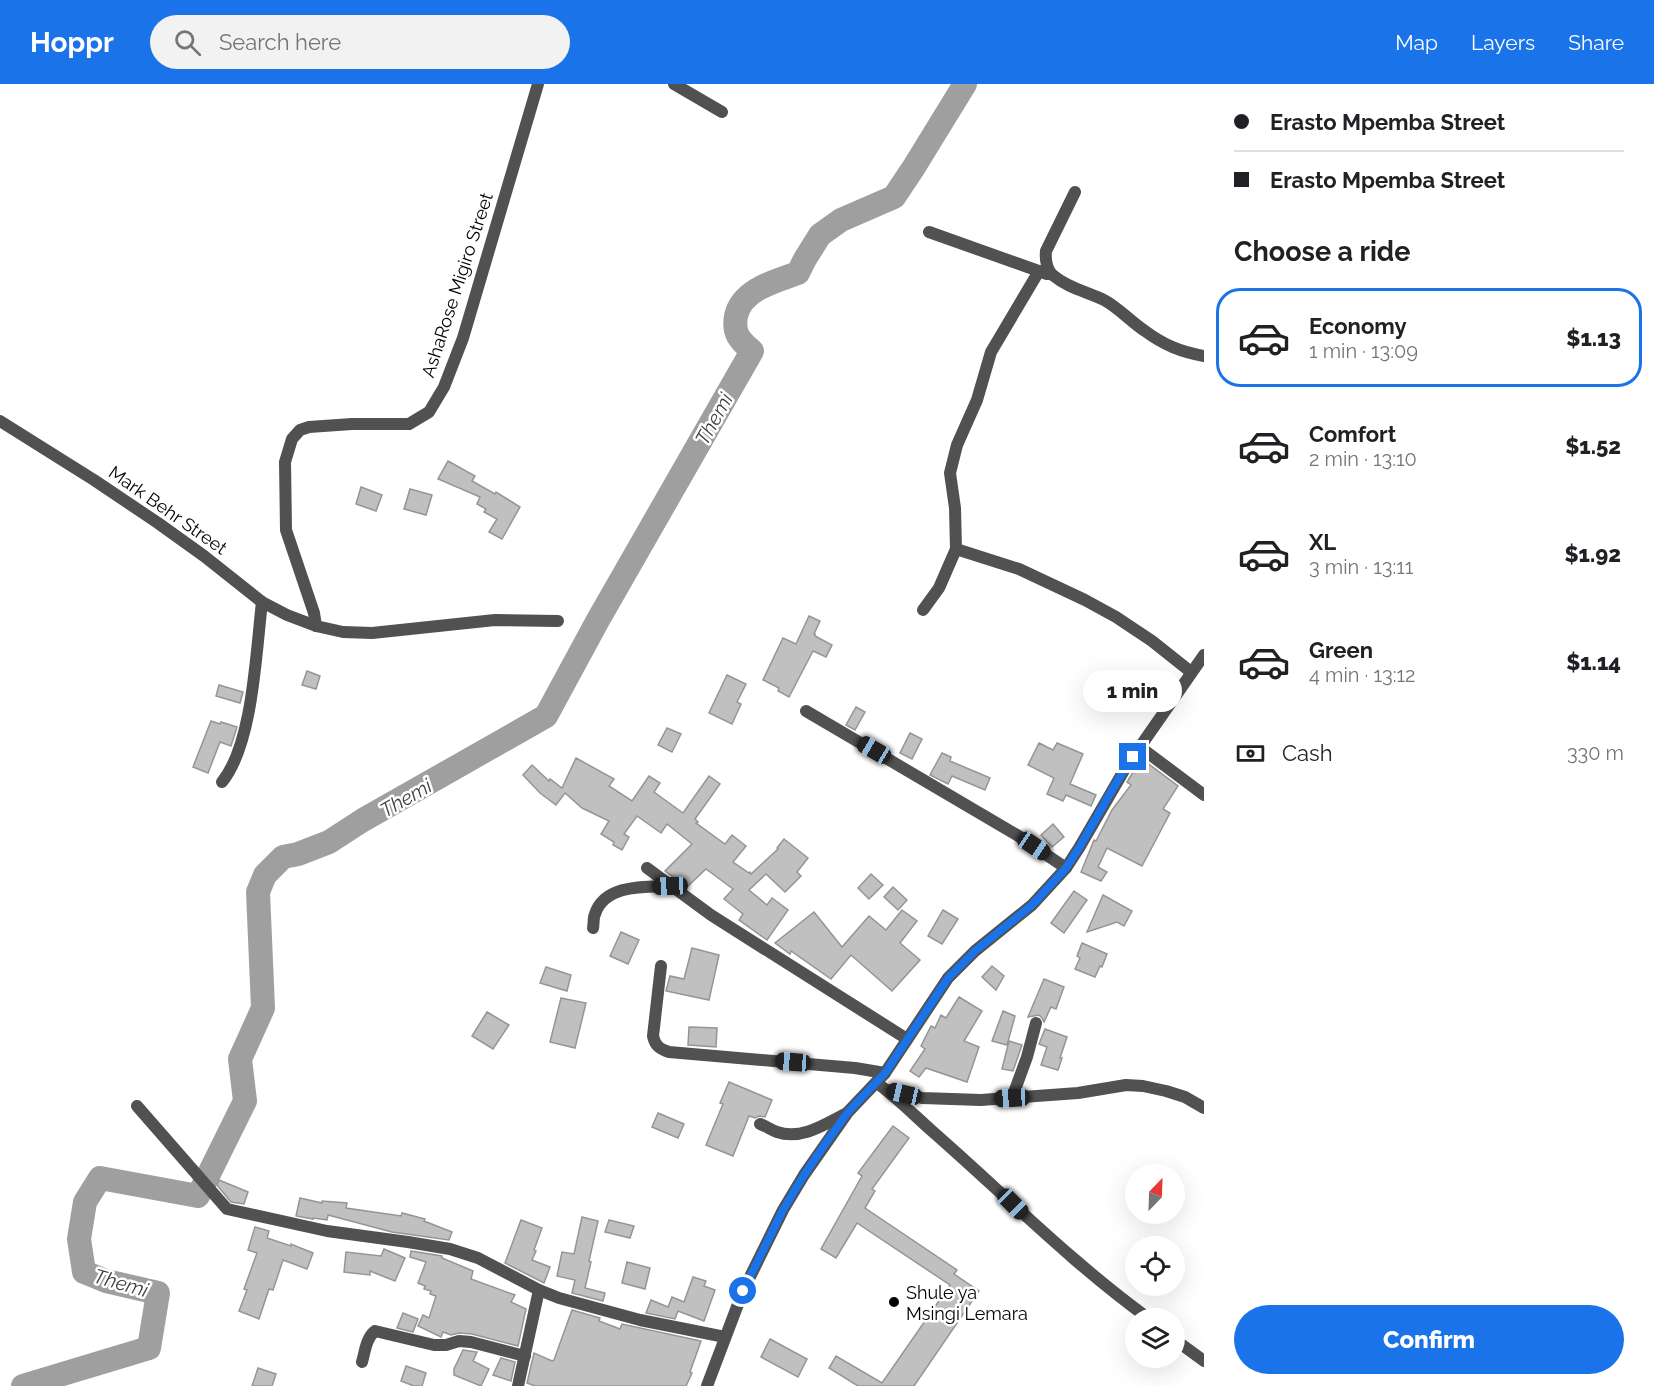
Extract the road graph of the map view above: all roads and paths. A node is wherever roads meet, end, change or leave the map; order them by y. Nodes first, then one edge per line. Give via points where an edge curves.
1 (538, 84) edge
2 (674, 84) edge
3 (722, 112) dead end
4 (1075, 192) dead end
5 (929, 232) dead end
6 (1039, 271) junction
7 (1052, 275) junction
8 (1204, 356) edge
9 (0, 421) edge
10 (956, 549) junction
11 (262, 602) junction
12 (923, 610) dead end
13 (558, 621) dead end
14 (316, 626) junction
15 (1204, 655) edge
16 (1191, 672) junction
17 (806, 711) dead end
18 (1140, 747) junction
19 (222, 782) dead end
20 (1204, 795) edge
21 (647, 868) dead end
22 (1066, 868) junction
23 (670, 886) junction
24 (593, 928) dead end
25 (662, 966) dead end
26 (1036, 1023) dead end
27 (907, 1039) junction
28 (883, 1082) junction
29 (1012, 1098) junction
30 (137, 1106) dead end
31 (1204, 1108) edge
32 (848, 1112) junction
33 (760, 1124) dead end
34 (539, 1290) junction
35 (1134, 1308) edge
36 (725, 1337) junction
37 (1185, 1347) edge
38 (525, 1356) junction
39 (1204, 1361) edge
40 (362, 1362) dead end
41 (518, 1386) edge
42 (707, 1386) edge

1 - 14 street, AshaRose Migiro Street via 463,338 444,387 429,412 409,424 309,427 292,439 285,462 286,530
2 - 3 street
4 - 7 street via 1046,251
5 - 6 street
6 - 7 street
6 - 10 street via 991,352 977,400 957,445 950,473
7 - 8 street via 1106,301 1162,343
9 - 11 street, Mark Behr Street via 158,523
10 - 12 street via 939,588
10 - 16 street via 1019,569 1084,600 1134,629
11 - 14 street, Mark Behr Street
11 - 19 street via 246,727 230,772
13 - 14 street, Mark Behr Street via 495,620 372,633
15 - 16 street
16 - 18 street
17 - 22 street
18 - 20 street
18 - 22 street
21 - 23 street
22 - 27 street via 1032,905 960,965
23 - 24 street via 633,888 604,899 594,914
23 - 27 street
25 - 28 street via 653,1036 660,1049 855,1068
26 - 29 street
27 - 28 street
28 - 29 street via 922,1098
28 - 32 street
28 - 35 street via 1053,1242
29 - 31 street via 1126,1085 1166,1091
30 - 34 street via 227,1209 327,1231 450,1249 478,1258
32 - 33 street via 801,1133 778,1132
32 - 36 street via 783,1210
34 - 36 street via 579,1304
34 - 38 street
36 - 42 street
37 - 39 street
38 - 40 street via 471,1342 434,1345 375,1331 367,1342
38 - 41 street

